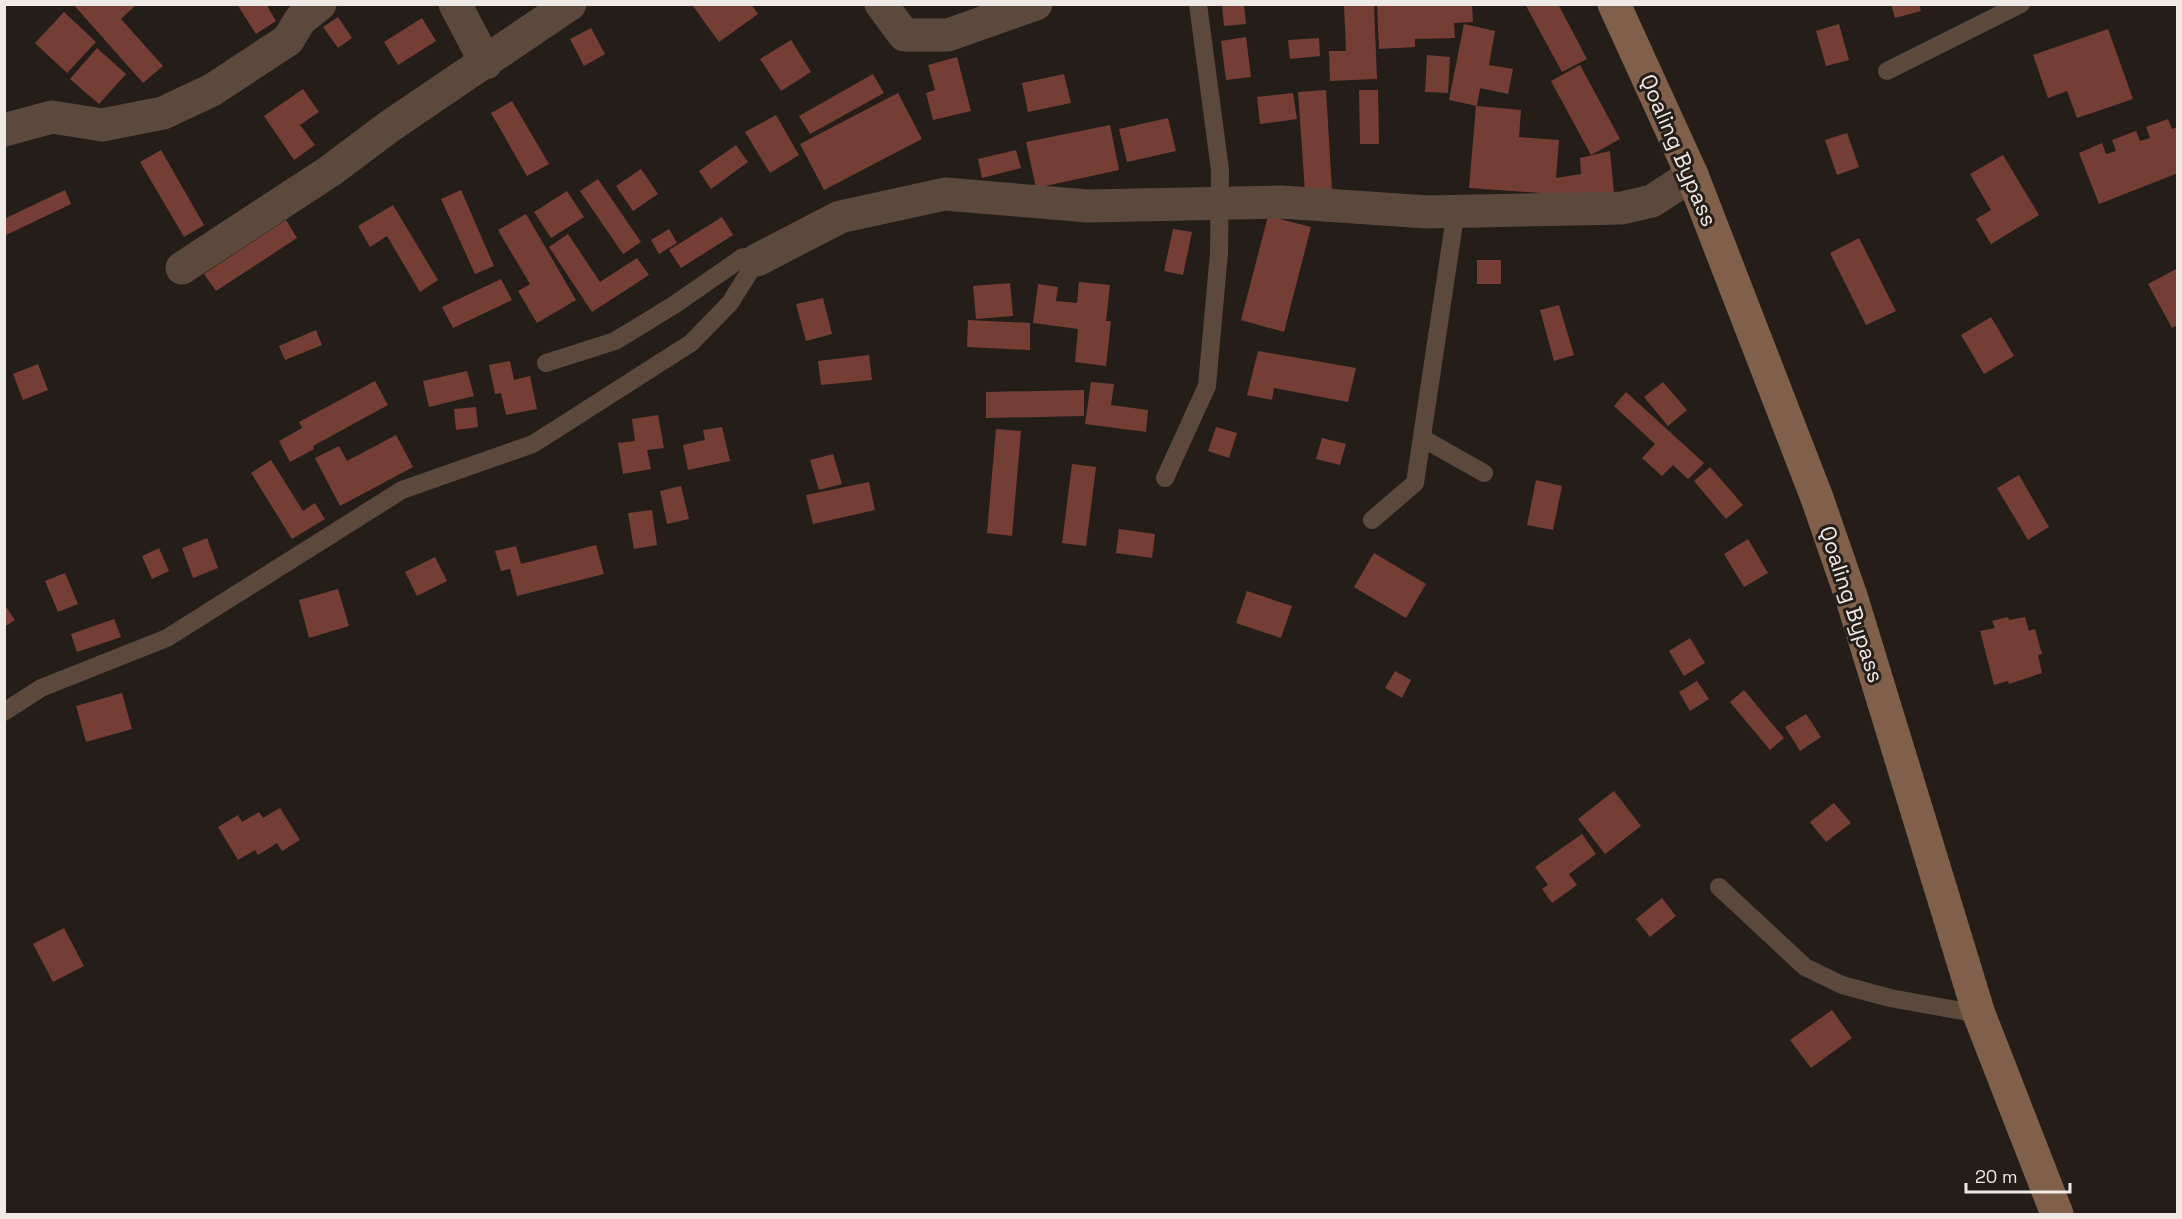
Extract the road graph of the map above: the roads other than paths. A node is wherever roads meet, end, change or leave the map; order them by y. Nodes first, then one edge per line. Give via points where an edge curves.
1 (320, 4) edge
2 (455, 4) edge
3 (570, 4) edge
4 (880, 4) edge
5 (1036, 4) edge
6 (1197, 4) edge
7 (1614, 4) edge
8 (2021, 4) edge
9 (486, 63) junction
10 (1887, 71) dead end
11 (4, 130) edge
12 (1692, 176) junction
13 (1221, 202) junction
14 (1456, 210) junction
15 (757, 260) junction
16 (182, 268) dead end
17 (546, 363) dead end
18 (1422, 438) junction
19 (1484, 473) dead end
20 (1165, 478) dead end
21 (1372, 520) dead end
22 (4, 712) edge
23 (1719, 887) dead end
24 (1978, 1014) junction
25 (2057, 1215) edge

1 - 11 street via 300,20 288,40 212,90 163,113 102,125 52,117
2 - 9 street
3 - 9 street
4 - 5 street via 904,35 948,35
6 - 13 lane
7 - 12 main road, Qoaling Bypass
8 - 10 lane
9 - 16 street
12 - 14 street via 1652,201 1622,208
12 - 24 main road, Qoaling Bypass via 1852,599
13 - 14 street via 1426,212
13 - 15 street via 1088,206 945,194 840,217
13 - 20 lane via 1207,386
14 - 18 lane
15 - 17 lane via 743,257 615,341
15 - 22 lane via 730,303 692,344 533,444 402,490 167,638 41,688
18 - 19 lane
18 - 21 lane via 1415,483
23 - 24 lane via 1805,967 1842,985
24 - 25 main road, Qoaling Bypass

